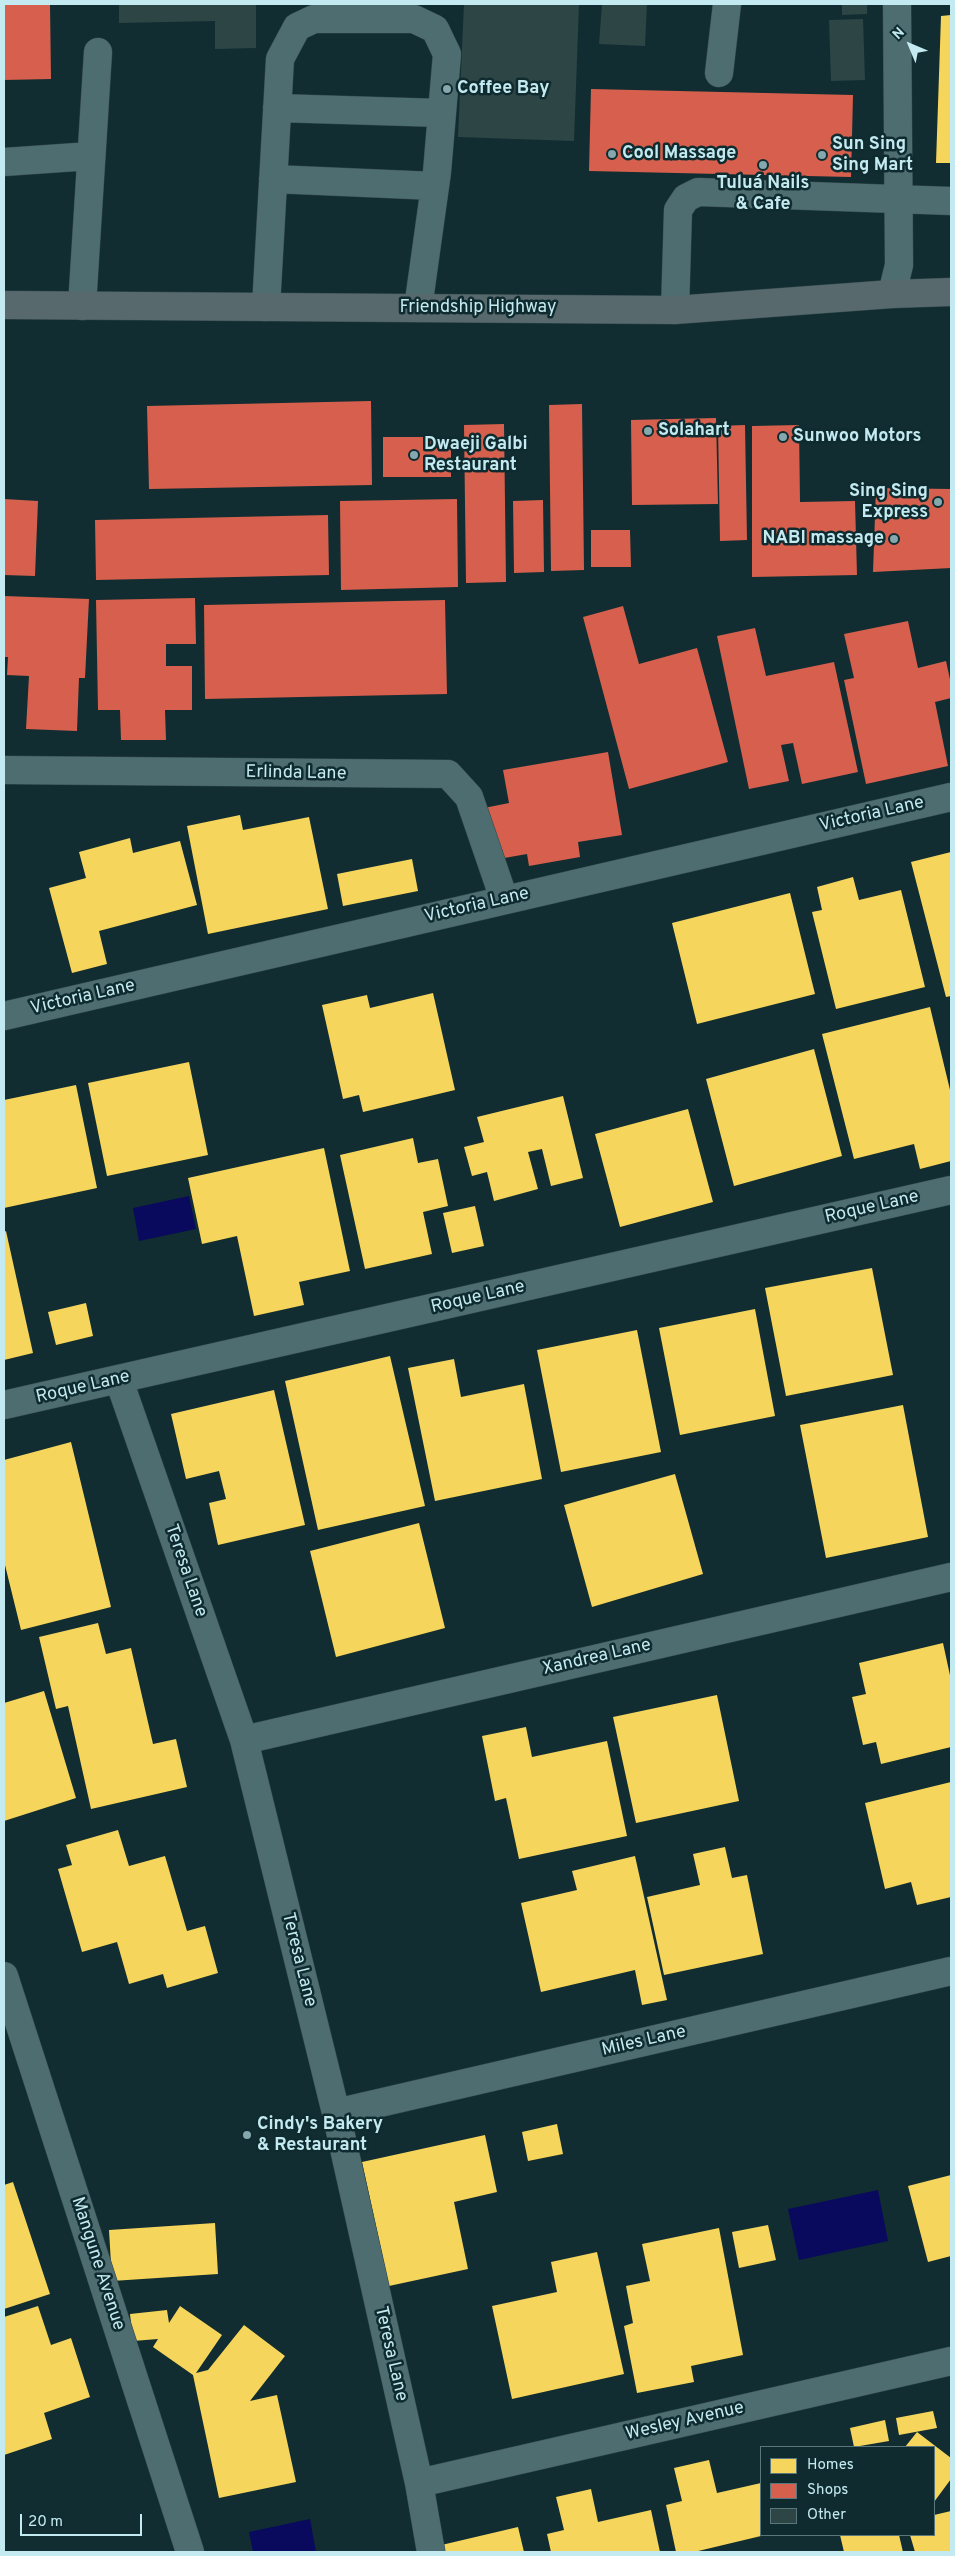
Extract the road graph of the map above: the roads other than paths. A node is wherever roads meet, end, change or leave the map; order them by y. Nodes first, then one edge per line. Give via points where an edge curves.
1 (726, 4) edge
2 (897, 4) edge
3 (98, 52) dead end
4 (720, 73) dead end
5 (277, 108) junction
6 (441, 113) junction
7 (91, 156) junction
8 (4, 162) edge
9 (273, 179) junction
10 (435, 186) junction
11 (897, 200) junction
12 (951, 200) edge
13 (951, 292) edge
14 (892, 294) junction
15 (4, 306) edge
16 (82, 306) junction
17 (266, 307) junction
18 (418, 308) junction
19 (674, 310) junction
20 (4, 770) edge
21 (951, 797) edge
22 (504, 899) junction
23 (4, 1016) edge
24 (951, 1190) edge
25 (119, 1380) junction
26 (4, 1406) edge
27 (951, 1577) edge
28 (244, 1740) junction
29 (951, 1971) edge
30 (4, 1976) edge
31 (336, 2113) junction
32 (951, 2361) edge
33 (419, 2483) junction
34 (190, 2552) edge
35 (431, 2552) edge

1 - 4 street
2 - 11 street
3 - 7 street
5 - 6 street
5 - 6 street via 280,59 297,27 314,19 414,19 436,29 447,54
5 - 9 street
6 - 10 street
7 - 8 street
7 - 16 street
9 - 10 street
9 - 17 street
10 - 18 street
11 - 12 street
11 - 14 street via 898,264
11 - 19 street via 698,192 686,198 678,210
13 - 14 main road, Friendship Highway
14 - 19 main road, Friendship Highway
15 - 16 main road, Friendship Highway
16 - 17 main road, Friendship Highway
17 - 18 main road, Friendship Highway
18 - 19 main road, Friendship Highway
20 - 22 street, Erlinda Lane via 448,774 469,797
21 - 22 street, Victoria Lane
22 - 23 street, Victoria Lane
24 - 25 street, Roque Lane
25 - 26 street, Roque Lane
25 - 28 street, Teresa Lane
27 - 28 street, Xandrea Lane
28 - 31 street, Teresa Lane
29 - 31 street, Miles Lane
30 - 34 street, Mangune Avenue
31 - 33 street, Teresa Lane
32 - 33 street, Wesley Avenue
33 - 35 street, Teresa Lane

